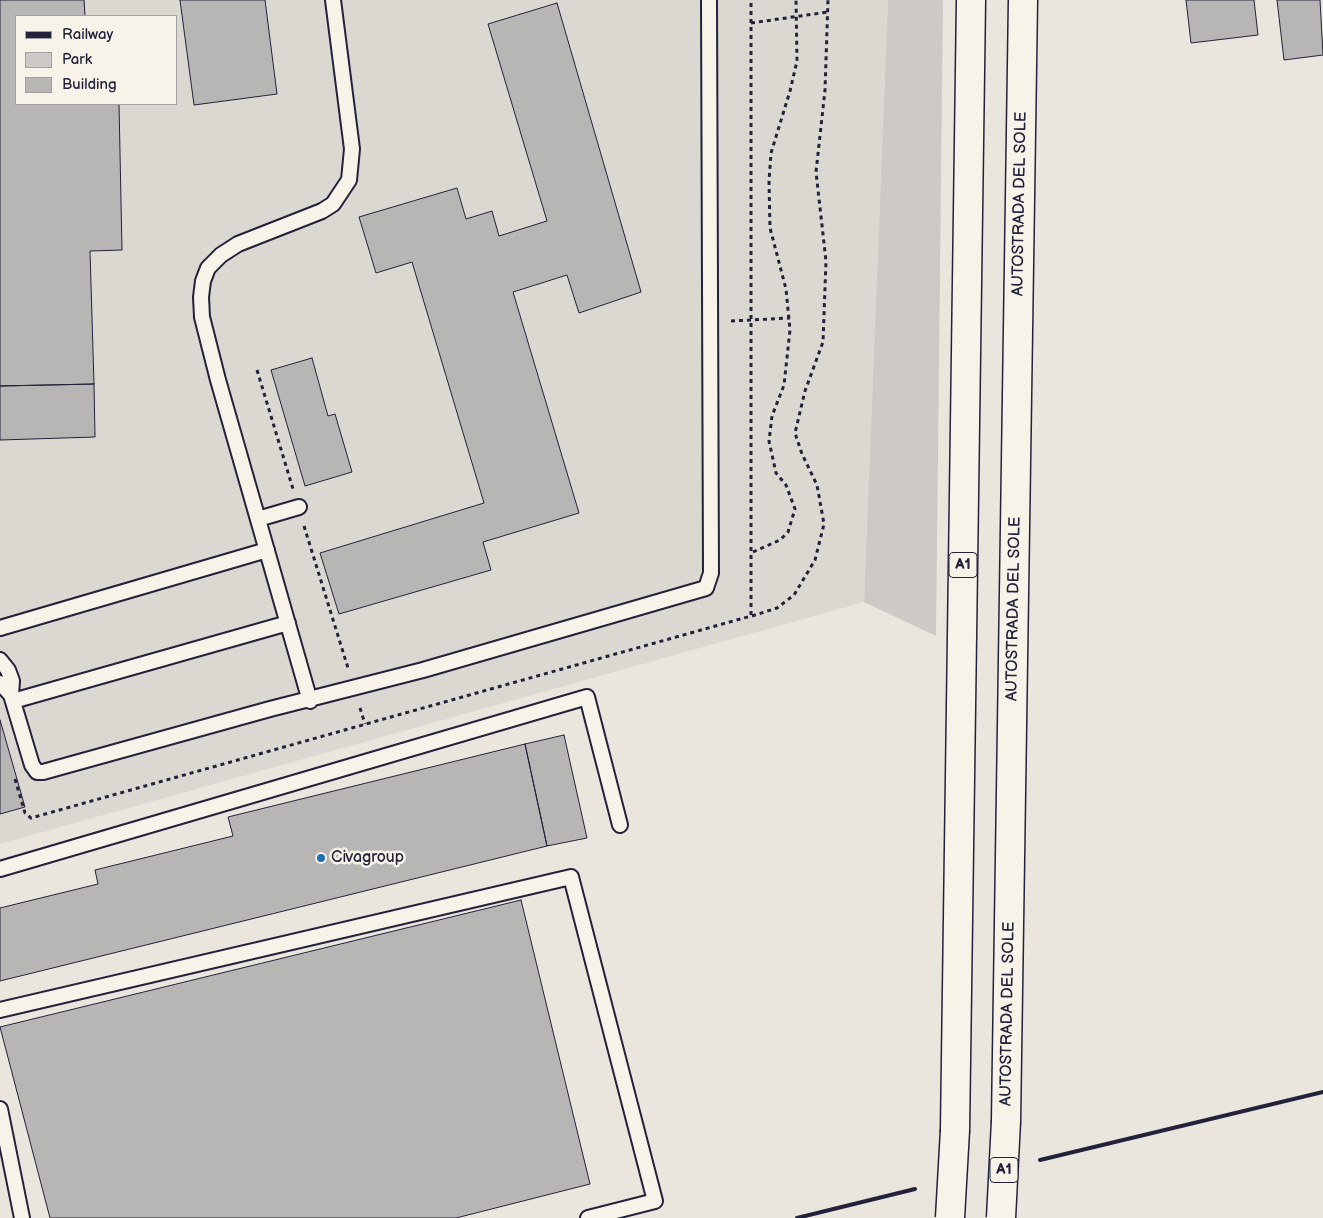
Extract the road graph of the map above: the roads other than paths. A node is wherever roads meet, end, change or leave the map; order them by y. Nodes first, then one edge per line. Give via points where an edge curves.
1 (333, 0) edge
2 (709, 0) edge
3 (971, 0) edge
4 (1023, 0) edge
5 (299, 506) road end
6 (258, 519) junction
7 (267, 550) junction
8 (288, 623) junction
9 (0, 628) edge
10 (0, 660) edge
11 (0, 682) edge
12 (12, 698) junction
13 (310, 700) junction
14 (620, 825) dead end
15 (0, 869) edge
16 (0, 1010) edge
17 (0, 1109) edge
18 (22, 1218) edge
19 (588, 1218) edge
20 (950, 1218) edge
21 (1001, 1218) edge

1 - 6 lane via 352,148 349,180 333,204 322,212 238,244 221,255 208,268 203,281 202,317
2 - 13 lane via 711,573 706,588
3 - 20 highway, A1, bridge via 955,1130
4 - 21 highway, AUTOSTRADA DEL SOLE / A1, bridge via 1006,1121
5 - 6 lane
6 - 7 lane
7 - 8 lane
7 - 9 lane
8 - 12 lane
8 - 13 lane
10 - 12 lane via 12,681
11 - 12 lane
12 - 13 lane via 37,772
14 - 15 lane via 587,698
16 - 19 lane via 571,877 655,1201
17 - 18 lane

